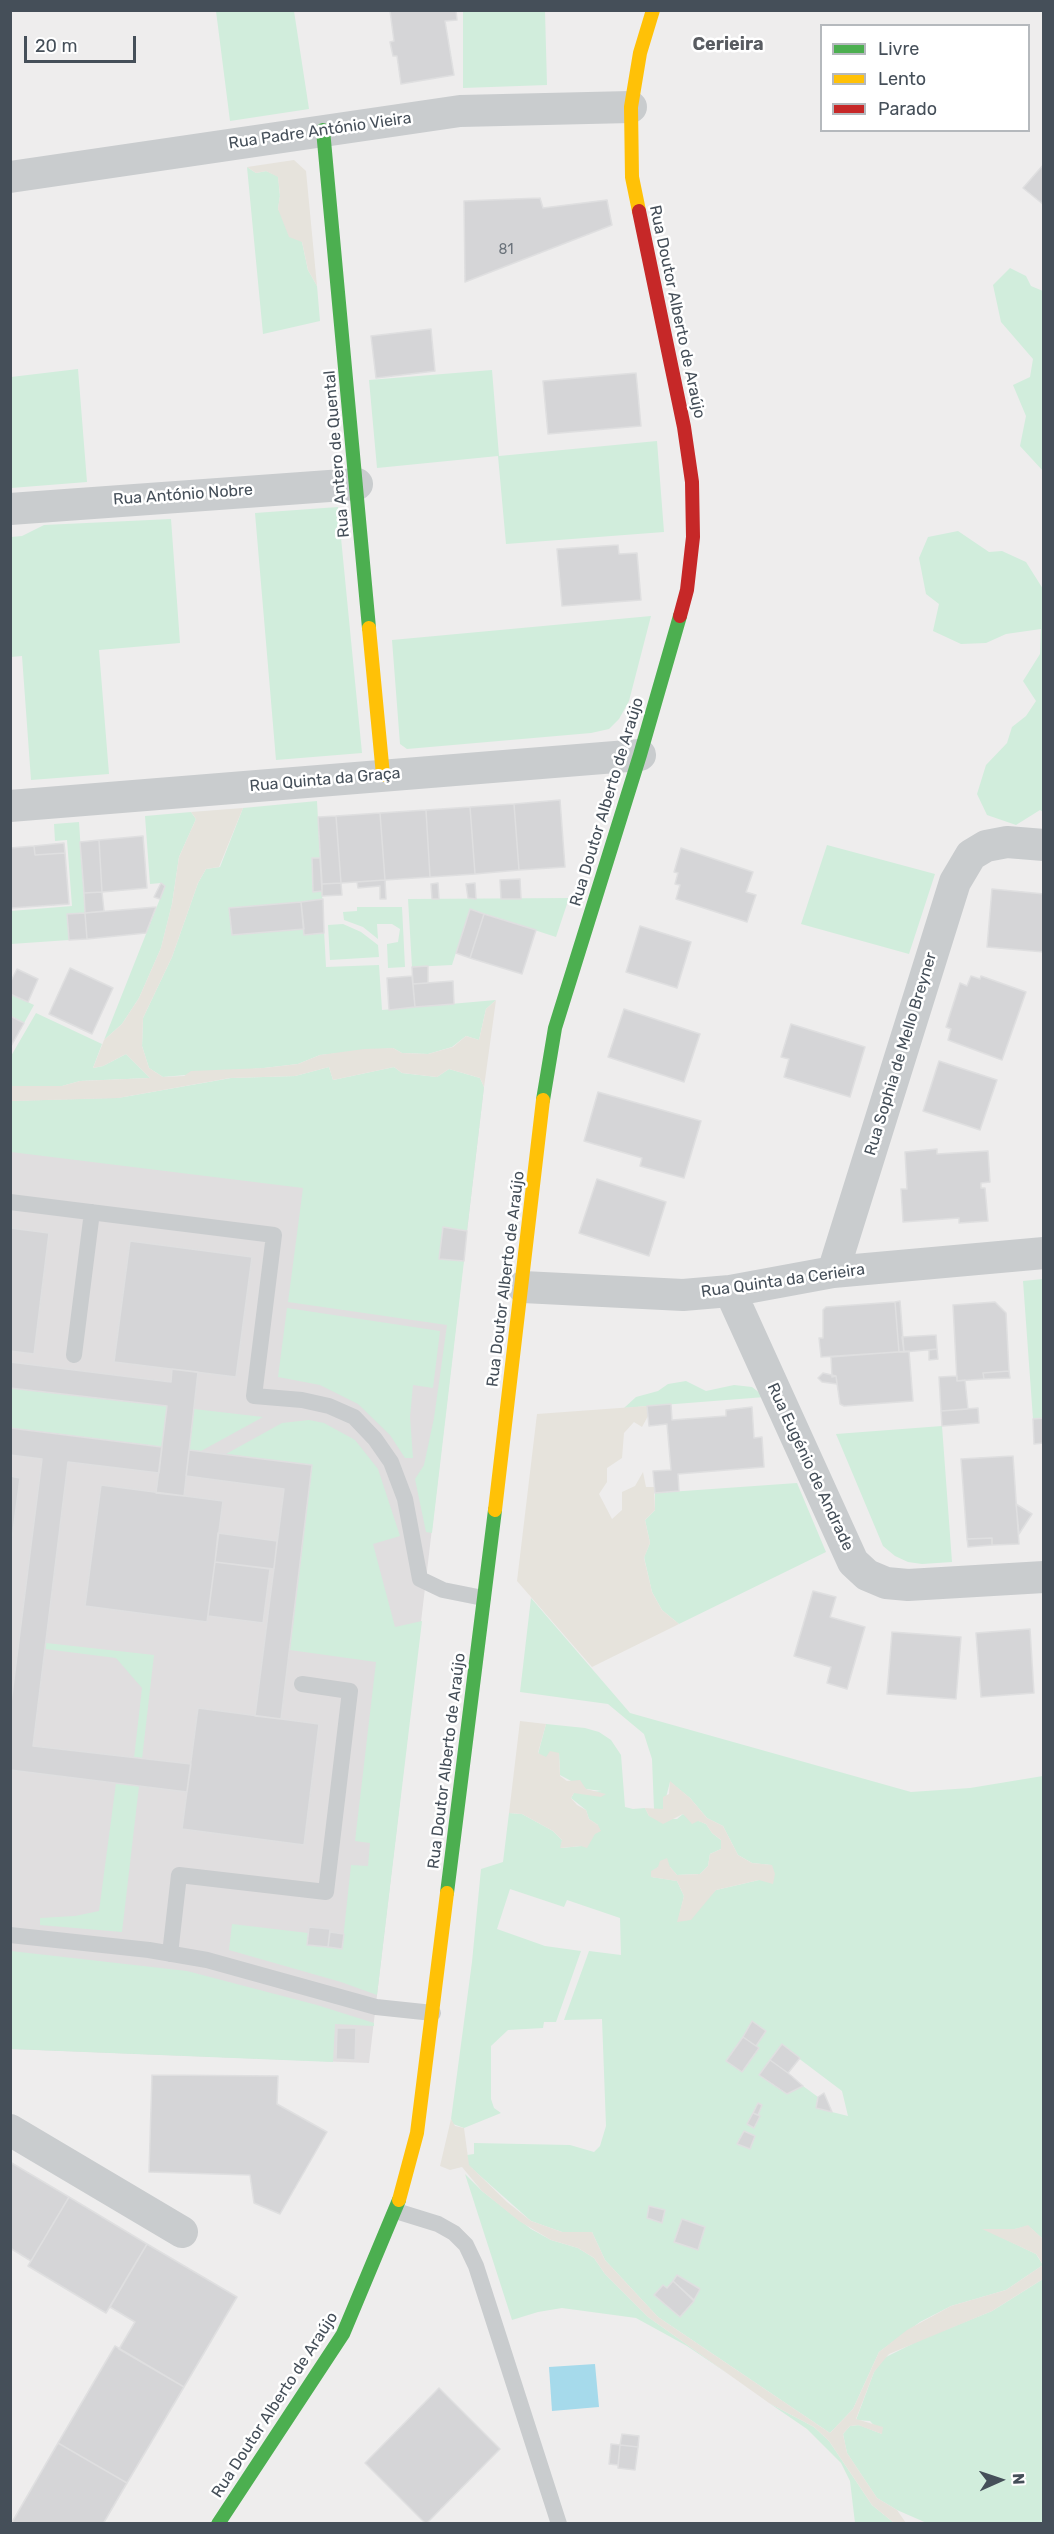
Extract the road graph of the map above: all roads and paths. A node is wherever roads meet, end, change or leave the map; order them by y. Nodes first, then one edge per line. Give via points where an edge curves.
1 (653, 10) edge
2 (631, 107) junction
3 (323, 130) junction
4 (10, 177) edge
5 (357, 484) junction
6 (10, 509) edge
7 (640, 755) junction
8 (383, 775) junction
9 (10, 806) edge
10 (1044, 845) edge
11 (10, 1202) edge
12 (92, 1212) junction
13 (1044, 1253) edge
14 (833, 1272) junction
15 (523, 1287) junction
16 (730, 1292) junction
17 (74, 1355) dead end
18 (1044, 1576) edge
19 (483, 1598) junction
20 (302, 1684) dead end
21 (10, 1935) edge
22 (170, 1954) junction
23 (433, 2013) junction
24 (10, 2130) edge
25 (396, 2211) junction
26 (182, 2232) dead end
27 (218, 2523) edge
28 (559, 2523) edge

1 - 2 main road, Rua Doutor Alberto de Araújo via 640,53
2 - 3 street, Rua Padre António Vieira via 460,111
2 - 7 main road, Rua Doutor Alberto de Araújo via 632,177 692,482 687,590
3 - 4 street, Rua Padre António Vieira
3 - 5 main road, Rua Antero de Quental
5 - 6 street, Rua António Nobre
5 - 8 main road, Rua Antero de Quental
7 - 8 street, Rua Quinta da Graça
7 - 15 main road, Rua Doutor Alberto de Araújo via 555,1029 544,1087
8 - 9 street, Rua Quinta da Graça
10 - 14 street, Rua Sophia de Mello Breyner via 1007,842 986,846 971,855 955,882
11 - 12 lane
12 - 17 lane
12 - 19 lane via 274,1235 254,1396 320,1404 354,1417 391,1462 405,1499 420,1579 443,1590
13 - 14 street, Rua Quinta da Cerieira
14 - 16 street, Rua Quinta da Cerieira
15 - 16 street, Rua Quinta da Cerieira via 683,1295
15 - 19 main road, Rua Doutor Alberto de Araújo
16 - 18 street, Rua Eugénio de Andrade via 853,1562 867,1575 886,1584 908,1585
19 - 23 main road, Rua Doutor Alberto de Araújo
20 - 22 lane via 350,1691 326,1892 179,1875
21 - 22 lane
22 - 23 lane via 273,1977 376,2007
23 - 25 main road, Rua Doutor Alberto de Araújo via 417,2133
24 - 26 street
25 - 27 main road, Rua Doutor Alberto de Araújo via 343,2334
25 - 28 lane via 438,2223 466,2245

